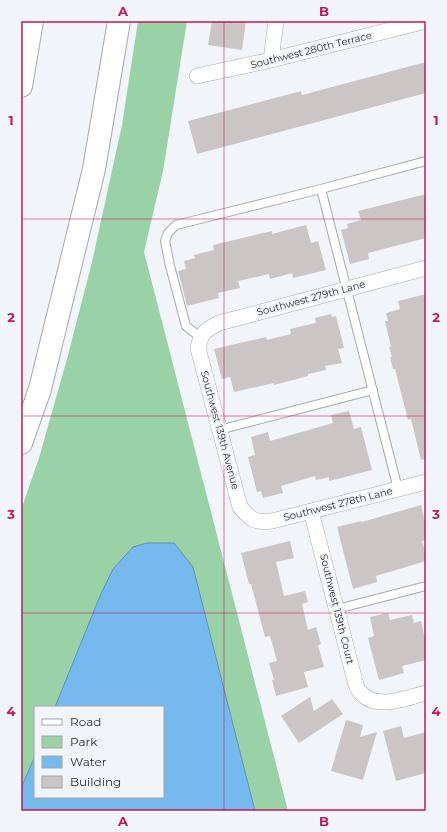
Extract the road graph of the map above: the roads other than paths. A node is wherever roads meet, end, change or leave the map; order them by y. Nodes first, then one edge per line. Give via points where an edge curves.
1 (32, 21) edge
2 (118, 21) edge
3 (276, 21) edge
4 (426, 21) edge
5 (271, 60) junction
6 (197, 76) dead end
7 (21, 86) edge
8 (426, 161) edge
9 (321, 189) junction
10 (426, 268) edge
11 (347, 289) junction
12 (200, 338) junction
13 (373, 390) junction
14 (220, 430) junction
15 (21, 443) edge
16 (426, 482) edge
17 (398, 489) junction
18 (311, 511) junction
19 (250, 519) joint
20 (426, 586) edge
21 (337, 609) junction
22 (426, 693) edge

1 - 7 highway
2 - 15 highway via 94,169 40,389
3 - 5 street
4 - 5 street, Southwest 280th Terrace
5 - 6 street, Southwest 280th Terrace
8 - 9 lane
9 - 11 lane
9 - 12 lane via 176,225 168,233 165,241 186,326
10 - 11 street, Southwest 279th Lane
11 - 12 street, Southwest 279th Lane via 219,323 206,330
11 - 13 lane
12 - 14 street, Southwest 139th Avenue via 198,348
13 - 14 lane
13 - 17 lane
14 - 19 street, Southwest 139th Avenue via 240,507
16 - 17 street, Southwest 278th Lane
17 - 18 street, Southwest 278th Lane
18 - 19 street, Southwest 278th Lane via 272,521 260,522
18 - 21 street, Southwest 139th Court
20 - 21 lane
21 - 22 street, Southwest 139th Court via 359,692 372,701 382,702

